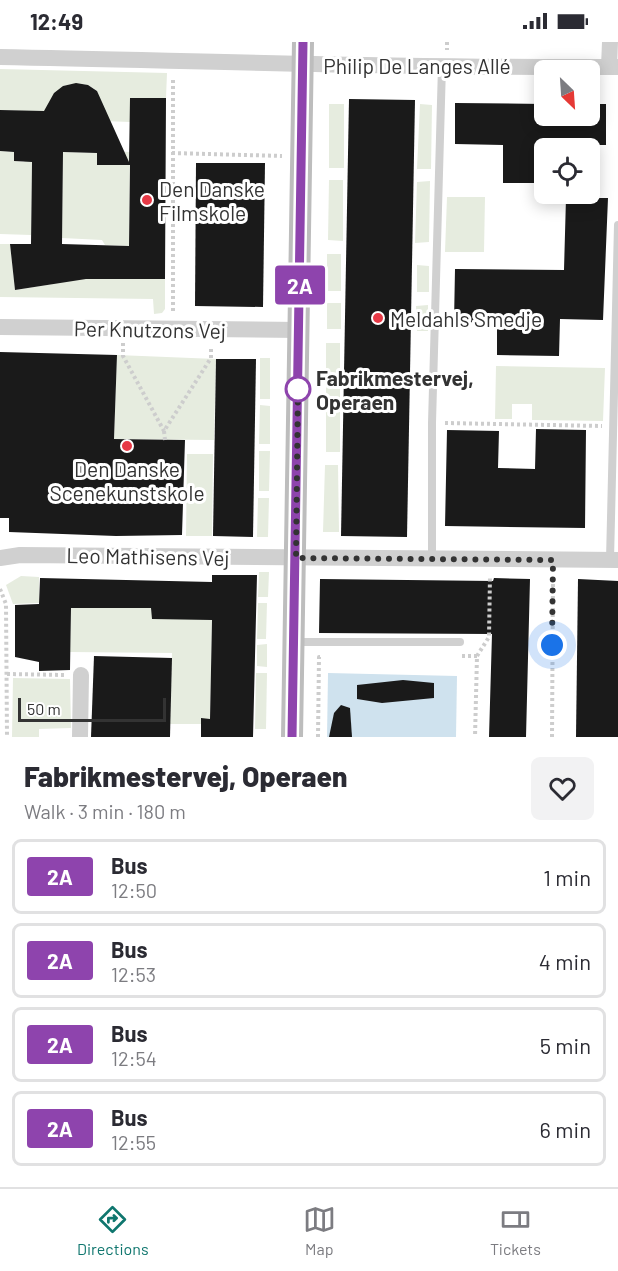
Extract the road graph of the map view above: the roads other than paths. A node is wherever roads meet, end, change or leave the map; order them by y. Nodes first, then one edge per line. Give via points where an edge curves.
1 (610, 42) edge
2 (303, 53) edge
3 (0, 57) edge
4 (442, 66) junction
5 (614, 67) edge
6 (618, 225) edge
7 (0, 327) edge
8 (300, 330) junction
9 (0, 558) edge
10 (296, 558) junction
11 (432, 558) junction
12 (614, 560) edge
13 (294, 642) junction
14 (460, 642) dead end
15 (81, 675) road end
16 (80, 737) edge
17 (292, 737) edge

1 - 5 street
2 - 3 street, Philip De Langes Allé via 173,60
2 - 4 street, Philip De Langes Allé
2 - 8 street
4 - 5 street, Philip De Langes Allé
4 - 11 lane
6 - 12 lane
7 - 8 street, Per Knutzons Vej
8 - 10 street
9 - 10 street, Leo Mathisens Vej
10 - 11 street, Leo Mathisens Vej
10 - 13 street
11 - 12 street, Leo Mathisens Vej
13 - 14 lane
13 - 17 street
15 - 16 street

